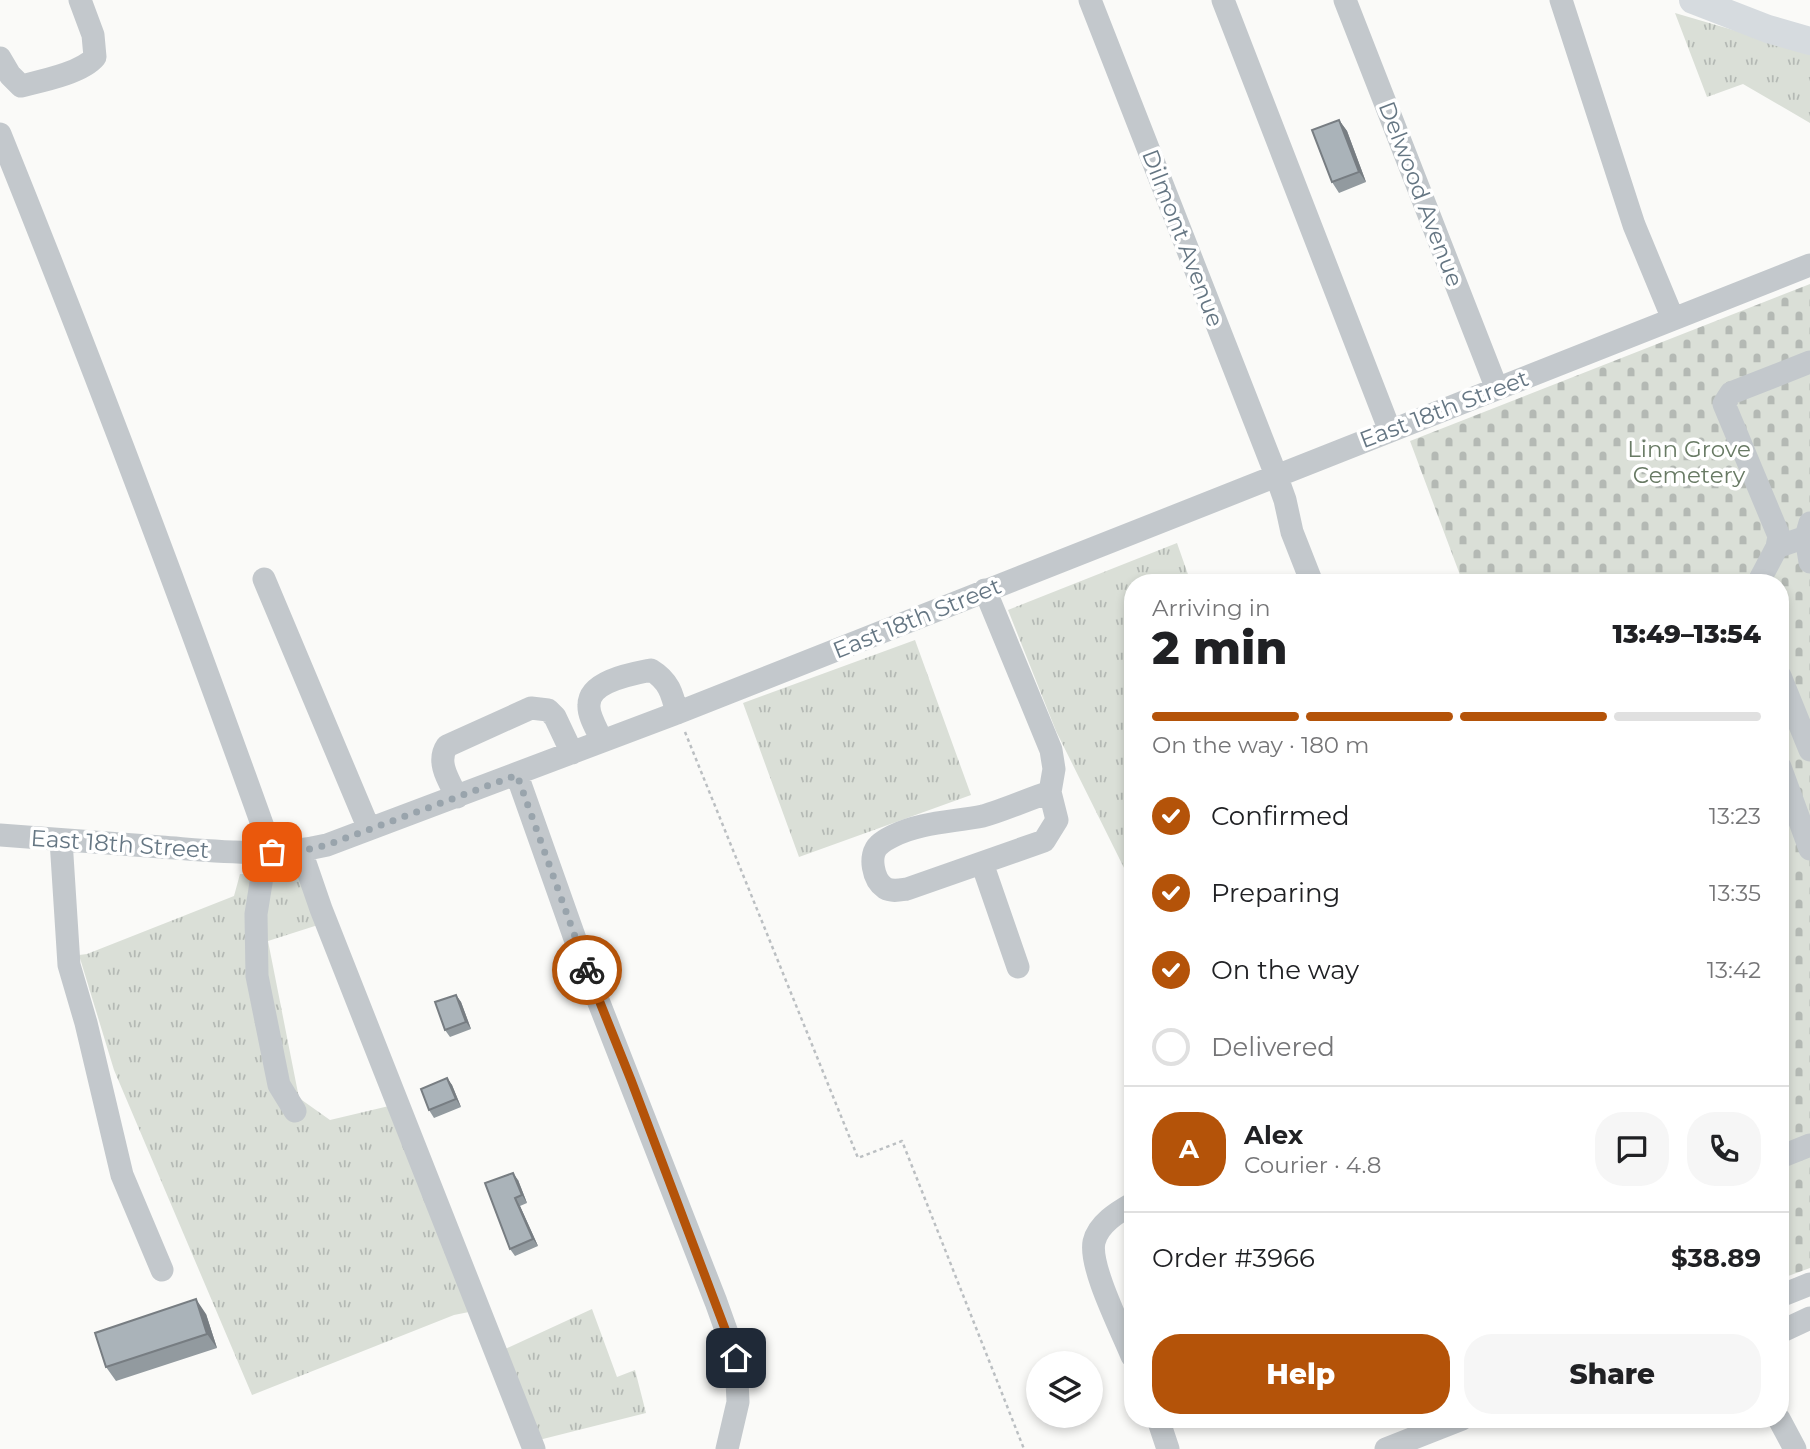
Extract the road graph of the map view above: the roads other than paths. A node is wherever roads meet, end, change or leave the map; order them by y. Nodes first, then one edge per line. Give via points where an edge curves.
1 (80, 0) edge
2 (1090, 0) edge
3 (1223, 0) edge
4 (1345, 0) edge
5 (1561, 0) edge
6 (1693, 0) edge
7 (1810, 41) edge
8 (0, 58) edge
9 (0, 134) edge
10 (1810, 265) edge
11 (1673, 319) junction
12 (1810, 362) edge
13 (1497, 389) junction
14 (1390, 431) junction
15 (1276, 475) junction
16 (1808, 530) edge
17 (1777, 547) junction
18 (1810, 562) edge
19 (1308, 574) edge
20 (1763, 574) edge
21 (264, 579) dead end
22 (985, 590) junction
23 (1789, 698) edge
24 (677, 713) junction
25 (602, 741) junction
26 (1810, 750) edge
27 (572, 753) junction
28 (517, 775) junction
29 (1050, 792) junction
30 (457, 797) junction
31 (1794, 803) edge
32 (369, 829) junction
33 (0, 835) edge
34 (61, 840) junction
35 (1810, 849) edge
36 (301, 851) junction
37 (269, 852) junction
38 (982, 863) junction
39 (1018, 967) dead end
40 (295, 1111) dead end
41 (1810, 1145) edge
42 (1789, 1153) edge
43 (1124, 1209) edge
44 (162, 1270) dead end
45 (1810, 1284) edge
46 (1789, 1292) edge
47 (1810, 1318) edge
48 (1789, 1328) edge
49 (1124, 1336) edge
50 (1161, 1428) edge
51 (1439, 1428) edge
52 (1784, 1428) edge
53 (534, 1449) edge
54 (727, 1449) edge
55 (1168, 1449) edge
56 (1386, 1449) edge
57 (1796, 1449) edge

1 - 8 street via 93,35 90,63 21,86
2 - 15 street, Dilmont Avenue
3 - 14 street
4 - 13 street, Delwood Avenue
5 - 11 street via 1634,225
6 - 7 main road
9 - 37 street via 167,560
10 - 11 street, East 18th Street
11 - 13 street, East 18th Street
12 - 17 street via 1731,393 1724,404 1779,536
13 - 14 street, East 18th Street
14 - 15 street, East 18th Street
15 - 19 street, Dilmont Avenue
15 - 22 street, East 18th Street
16 - 17 street
16 - 18 street
17 - 20 street
21 - 32 street
22 - 24 street, East 18th Street
22 - 29 street via 1051,750
23 - 26 street
24 - 25 street, East 18th Street
24 - 25 street via 671,689 651,670 598,686 588,708
25 - 27 street, East 18th Street
27 - 28 street, East 18th Street
27 - 30 street via 555,717 548,710 531,708 447,746 443,765
28 - 30 street, East 18th Street
28 - 54 street via 585,967 736,1358 738,1402
29 - 38 street via 1058,820 1044,841
29 - 38 street via 981,816 893,836 877,846 873,864 884,887 894,891
30 - 32 street, East 18th Street
31 - 35 street
32 - 36 street, East 18th Street
33 - 34 street, East 18th Street
34 - 37 street, East 18th Street
34 - 44 street via 69,965 122,1175
36 - 37 street, East 18th Street
36 - 53 street
37 - 40 street via 256,914 257,976 279,1085
38 - 39 street
41 - 42 street
43 - 49 street via 1110,1217 1094,1241 1098,1271
45 - 46 street
47 - 48 street
50 - 55 street
51 - 56 street
52 - 57 street

